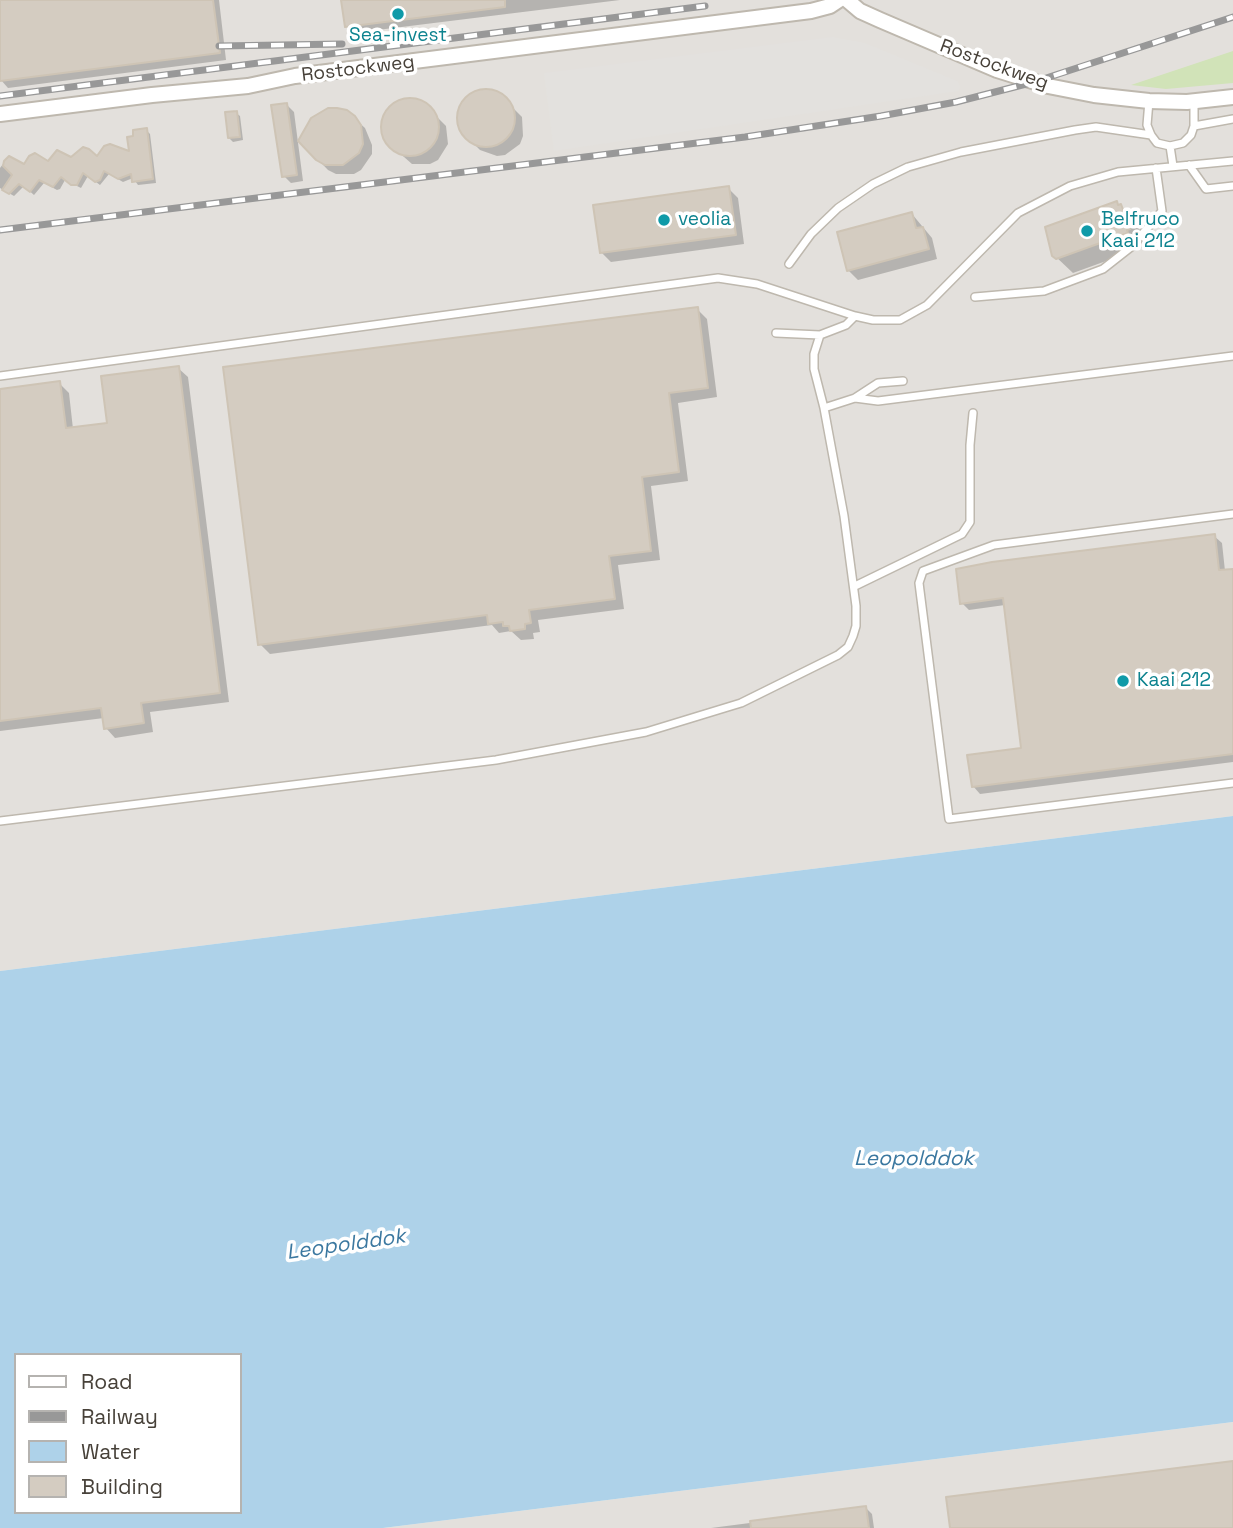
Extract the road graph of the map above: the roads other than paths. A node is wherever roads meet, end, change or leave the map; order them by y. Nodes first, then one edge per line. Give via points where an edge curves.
1 (839, 0) edge
2 (847, 0) edge
3 (1233, 97) edge
4 (1149, 101) junction
5 (1194, 102) junction
6 (0, 114) edge
7 (1233, 119) edge
8 (1194, 126) junction
9 (1151, 135) junction
10 (1170, 146) junction
11 (1233, 161) edge
12 (1189, 165) junction
13 (1174, 166) junction
14 (1156, 168) junction
15 (1233, 186) edge
16 (789, 264) dead end
17 (975, 297) dead end
18 (855, 316) junction
19 (776, 333) dead end
20 (820, 335) junction
21 (1233, 356) edge
22 (0, 376) edge
23 (903, 380) dead end
24 (855, 398) junction
25 (824, 408) junction
26 (973, 414) dead end
27 (1233, 514) edge
28 (855, 586) junction
29 (1233, 783) edge
30 (0, 821) edge

1 - 6 street, Rostockweg via 811,11
2 - 4 street, Rostockweg via 860,11 1013,75 1071,91
3 - 5 street, Rostockweg
4 - 5 street, Rostockweg
4 - 9 lane
5 - 8 lane
7 - 8 lane
8 - 10 lane via 1183,143
9 - 10 lane via 1157,143
9 - 16 lane via 1096,127 961,152 908,167 838,208
10 - 13 lane
11 - 12 lane
12 - 13 lane
12 - 15 lane via 1206,189
13 - 14 lane
14 - 17 lane via 1162,211 1103,269 1044,291
14 - 18 lane via 1118,172 1070,186 1018,213 927,305 900,320
18 - 20 lane via 846,325
18 - 22 lane via 757,284 718,278
19 - 20 lane
20 - 25 lane via 814,369
21 - 24 lane via 878,401
23 - 24 lane via 878,383
24 - 25 lane
25 - 28 lane
26 - 28 lane via 970,522 966,528
27 - 29 lane via 994,545 923,571 919,583 949,819
28 - 30 lane via 856,626 848,647 838,655 741,703 646,732 496,760

